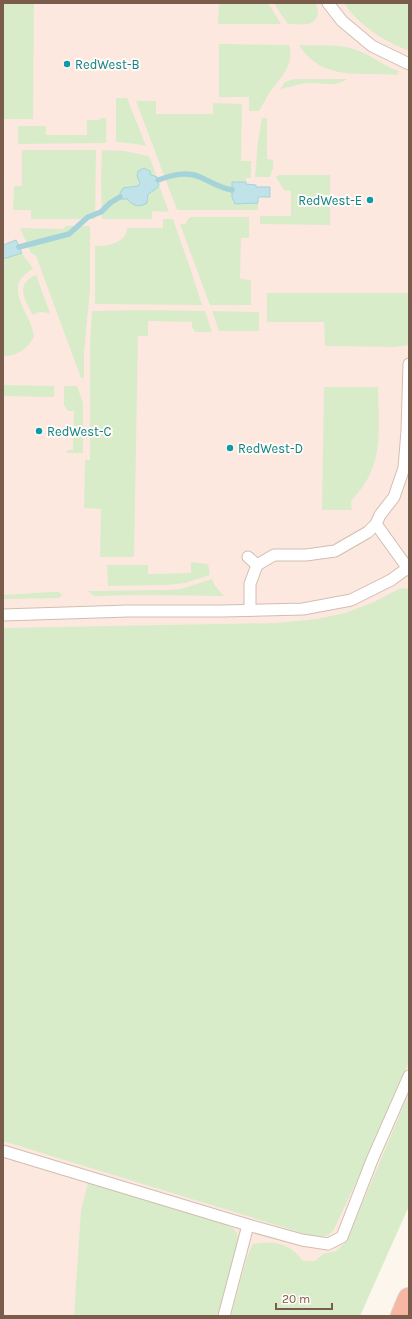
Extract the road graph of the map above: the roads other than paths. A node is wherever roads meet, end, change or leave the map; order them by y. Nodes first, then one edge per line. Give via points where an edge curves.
1 (328, 3) edge
2 (409, 64) edge
3 (409, 364) edge
4 (376, 524) junction
5 (248, 557) dead end
6 (256, 566) junction
7 (409, 569) edge
8 (250, 610) junction
9 (3, 615) edge
10 (409, 1076) edge
11 (3, 1151) edge
12 (248, 1225) junction
13 (409, 1300) edge
14 (224, 1316) edge
15 (402, 1316) edge

1 - 2 lane via 342,21 372,46
3 - 4 lane via 404,468 394,497
4 - 6 lane via 368,532 334,551 306,555 274,555
4 - 7 lane
5 - 6 lane
6 - 8 lane via 250,584
7 - 8 lane via 351,600 302,609
8 - 9 lane
10 - 12 lane via 342,1237 328,1244 302,1240
11 - 12 lane
12 - 14 lane
13 - 15 highway

